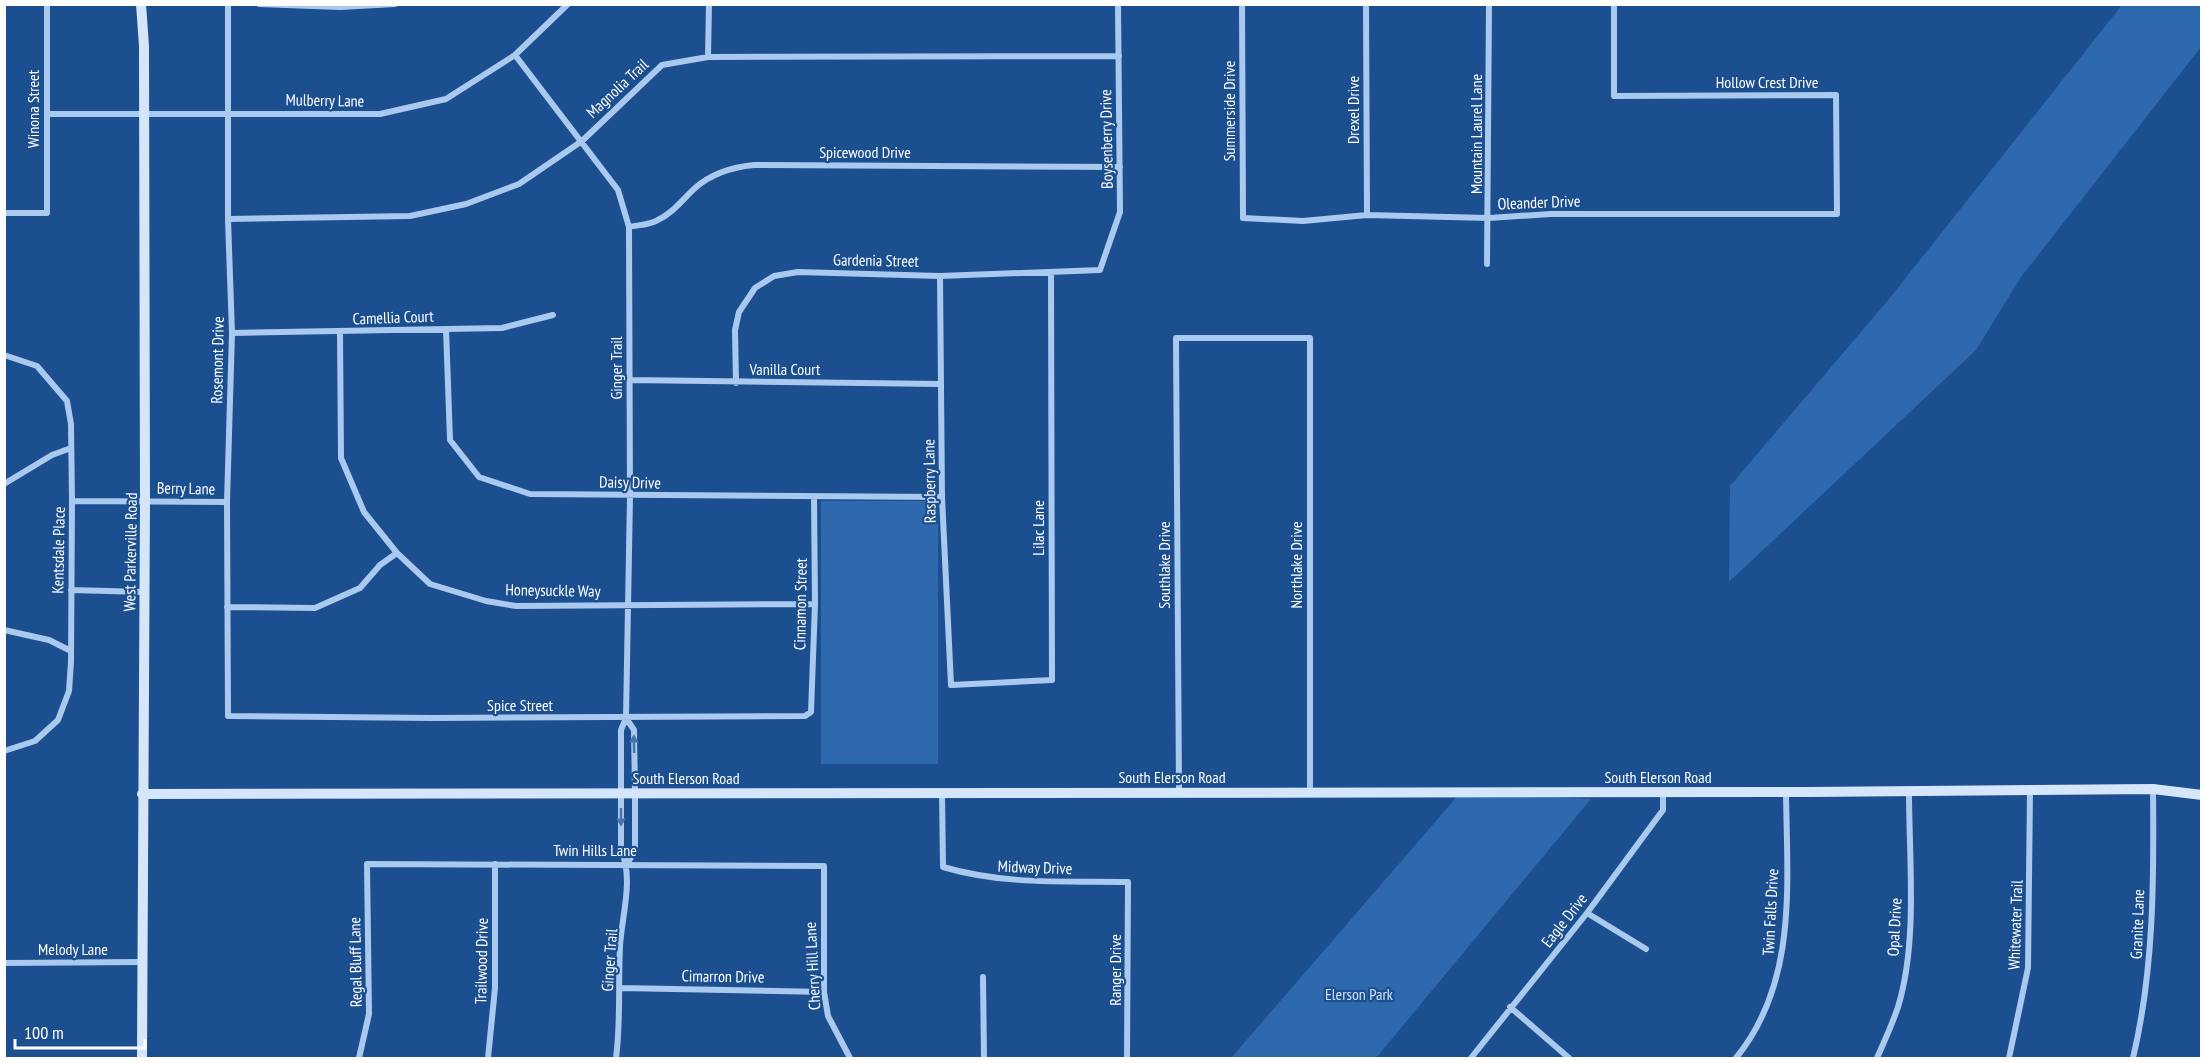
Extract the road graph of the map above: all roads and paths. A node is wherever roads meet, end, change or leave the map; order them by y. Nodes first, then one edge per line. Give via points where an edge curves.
1 (47, 4) edge
2 (141, 4) edge
3 (148, 4) edge
4 (228, 4) edge
5 (259, 4) edge
6 (395, 4) edge
7 (568, 4) edge
8 (709, 4) edge
9 (1118, 4) edge
10 (1242, 4) edge
11 (1366, 4) edge
12 (1490, 4) edge
13 (1614, 4) edge
14 (340, 6) edge
15 (144, 46) junction
16 (515, 55) junction
17 (1119, 56) junction
18 (708, 57) junction
19 (144, 112) junction
20 (228, 112) junction
21 (47, 114) junction
22 (582, 141) junction
23 (1120, 167) junction
24 (4, 213) edge
25 (1837, 214) joint
26 (1367, 215) junction
27 (1243, 218) joint
28 (1489, 218) junction
29 (228, 219) junction
30 (629, 227) junction
31 (1487, 264) dead end
32 (1100, 270) joint
33 (1051, 274) junction
34 (940, 276) junction
35 (553, 315) dead end
36 (446, 329) junction
37 (232, 333) junction
38 (339, 333) junction
39 (1176, 338) joint
40 (4, 355) edge
41 (629, 380) junction
42 (736, 383) junction
43 (941, 384) junction
44 (71, 448) junction
45 (4, 484) edge
46 (630, 496) junction
47 (814, 496) junction
48 (942, 497) junction
49 (72, 501) junction
50 (146, 501) junction
51 (227, 502) junction
52 (397, 553) junction
53 (71, 590) junction
54 (144, 591) junction
55 (815, 604) junction
56 (628, 605) junction
57 (227, 607) junction
58 (4, 630) edge
59 (71, 651) junction
60 (951, 686) joint
61 (811, 712) joint
62 (228, 716) joint
63 (626, 718) junction
64 (4, 751) edge
65 (2153, 789) junction
66 (2030, 791) junction
67 (942, 792) junction
68 (1179, 792) junction
69 (1310, 792) junction
70 (1663, 792) junction
71 (1786, 792) junction
72 (1909, 792) junction
73 (621, 793) junction
74 (635, 793) junction
75 (142, 794) junction
76 (2202, 795) edge
77 (367, 864) joint
78 (495, 864) junction
79 (627, 864) junction
80 (824, 866) joint
81 (1128, 882) joint
82 (1587, 913) junction
83 (1646, 949) dead end
84 (141, 962) junction
85 (4, 963) edge
86 (983, 977) dead end
87 (621, 988) junction
88 (824, 992) junction
89 (1510, 1007) junction
90 (142, 1059) edge
91 (359, 1059) edge
92 (488, 1059) edge
93 (616, 1059) edge
94 (850, 1059) edge
95 (984, 1059) edge
96 (1127, 1059) edge
97 (1471, 1059) edge
98 (1569, 1059) edge
99 (1736, 1059) edge
100 (1878, 1059) edge
101 (2008, 1059) edge
102 (2133, 1059) edge

1 - 21 street, Winona Street
2 - 15 street, West Parkerville Road
3 - 15 street, West Parkerville Road
4 - 20 street, Rosemont Drive
5 - 14 street
6 - 14 street
7 - 16 street, Mulberry Lane
8 - 18 street
9 - 17 street, Boysenberry Drive
10 - 27 street, Summerside Drive
11 - 26 street, Drexel Drive
12 - 28 street, Mountain Laurel Lane
13 - 25 street, Hollow Crest Drive via 1614,96 1836,95
15 - 19 street, West Parkerville Road
16 - 20 street, Mulberry Lane via 446,99 380,114
16 - 22 street, Ginger Trail
17 - 18 street, Magnolia Trail
17 - 23 street, Boysenberry Drive
18 - 22 street, Magnolia Trail via 662,65
19 - 20 street, Mulberry Lane
19 - 21 street, Mulberry Lane
19 - 50 street, West Parkerville Road
20 - 29 street, Rosemont Drive
21 - 24 street, Winona Street via 47,213
22 - 29 street, Magnolia Trail via 519,184 444,209 410,216
22 - 30 street, Ginger Trail via 618,190
23 - 30 street, Spicewood Drive via 754,165 712,176 671,212 654,222
23 - 32 street, Boysenberry Drive via 1120,212
25 - 28 street, Oleander Drive via 1551,214
26 - 27 street, Oleander Drive via 1303,221
26 - 28 street, Oleander Drive
28 - 31 street, Mountain Laurel Lane
29 - 37 street, Rosemont Drive
30 - 41 street, Ginger Trail
32 - 33 street, Gardenia Street
33 - 34 street, Gardenia Street
33 - 60 street, Lilac Lane via 1052,680
34 - 42 street, Gardenia Street via 798,272 774,276 755,288 739,312 735,330
34 - 43 street, Raspberry Lane
35 - 36 street, Camellia Court via 502,328
36 - 38 street, Camellia Court
36 - 46 street, Daisy Drive via 450,440 479,477 530,494
37 - 38 street, Camellia Court
37 - 51 street, Rosemont Drive
38 - 52 street, Honeysuckle Way via 341,458 364,512
39 - 68 street, Southlake Drive
39 - 69 street, Northlake Drive via 1310,338
40 - 44 street, Kentsdale Place via 38,366 67,400
41 - 42 street, Vanilla Court
41 - 46 street, Ginger Trail
42 - 43 street, Vanilla Court
43 - 48 street, Raspberry Lane
44 - 45 street via 52,454
44 - 49 street, Kentsdale Place
46 - 47 street, Daisy Drive
46 - 56 street, Ginger Trail
47 - 48 street, Daisy Drive
47 - 55 street, Cinnamon Street
48 - 60 street, Raspberry Lane
49 - 50 street, Berry Lane
49 - 53 street, Kentsdale Place
50 - 51 street, Berry Lane
50 - 54 street, West Parkerville Road
51 - 57 street, Rosemont Drive
52 - 56 street, Honeysuckle Way via 429,584 486,601 516,606
52 - 57 street via 360,588 315,608
53 - 54 street
53 - 59 street, Kentsdale Place
54 - 75 street, West Parkerville Road
55 - 56 street, Honeysuckle Way
55 - 61 street, Cinnamon Street
56 - 63 street, Ginger Trail
57 - 62 street, Rosemont Drive
58 - 59 street via 49,640
59 - 64 street, Kentsdale Place via 69,691 58,720 35,741
61 - 63 street, Spice Street via 805,716
62 - 63 street, Spice Street
63 - 73 street, Ginger Trail via 621,730
74 -> 63 street, Ginger Trail via 634,730
65 - 66 street, South Elerson Road
65 - 76 street, South Elerson Road
65 - 102 street, Granite Lane via 2149,972
66 - 72 street, South Elerson Road
66 - 101 street, Whitewater Trail via 2028,968
67 - 68 street, South Elerson Road
67 - 74 street, South Elerson Road
67 - 81 street, Midway Drive via 943,867 1009,881
68 - 69 street, South Elerson Road
69 - 70 street, South Elerson Road
70 - 71 street, South Elerson Road
70 - 82 street, Eagle Drive via 1663,810
71 - 72 street, South Elerson Road
71 - 99 street, Twin Falls Drive via 1784,951 1775,990 1755,1032
72 - 100 street, Opal Drive via 1905,974 1898,1007
73 - 74 street, South Elerson Road
73 - 75 street, South Elerson Road
73 -> 79 street, Ginger Trail via 621,849
74 - 79 street, Ginger Trail via 635,851
75 - 84 street, West Parkerville Road
77 - 78 street, Twin Hills Lane
77 - 91 street, Regal Bluff Lane via 369,1014
78 - 79 street, Twin Hills Lane
78 - 92 street, Trailwood Drive via 495,988
79 - 80 street, Twin Hills Lane
79 - 87 street, Ginger Trail via 625,925 620,944
80 - 88 street, Cherry Hill Lane
81 - 96 street, Ranger Drive
82 - 83 street
82 - 89 street, Eagle Drive
84 - 85 street, Melody Lane
84 - 90 street, West Parkerville Road
86 - 95 street
87 - 88 street, Cimarron Drive
87 - 93 street, Ginger Trail
88 - 94 street, Cherry Hill Lane via 828,1016
89 - 97 street, Eagle Drive
89 - 98 street

